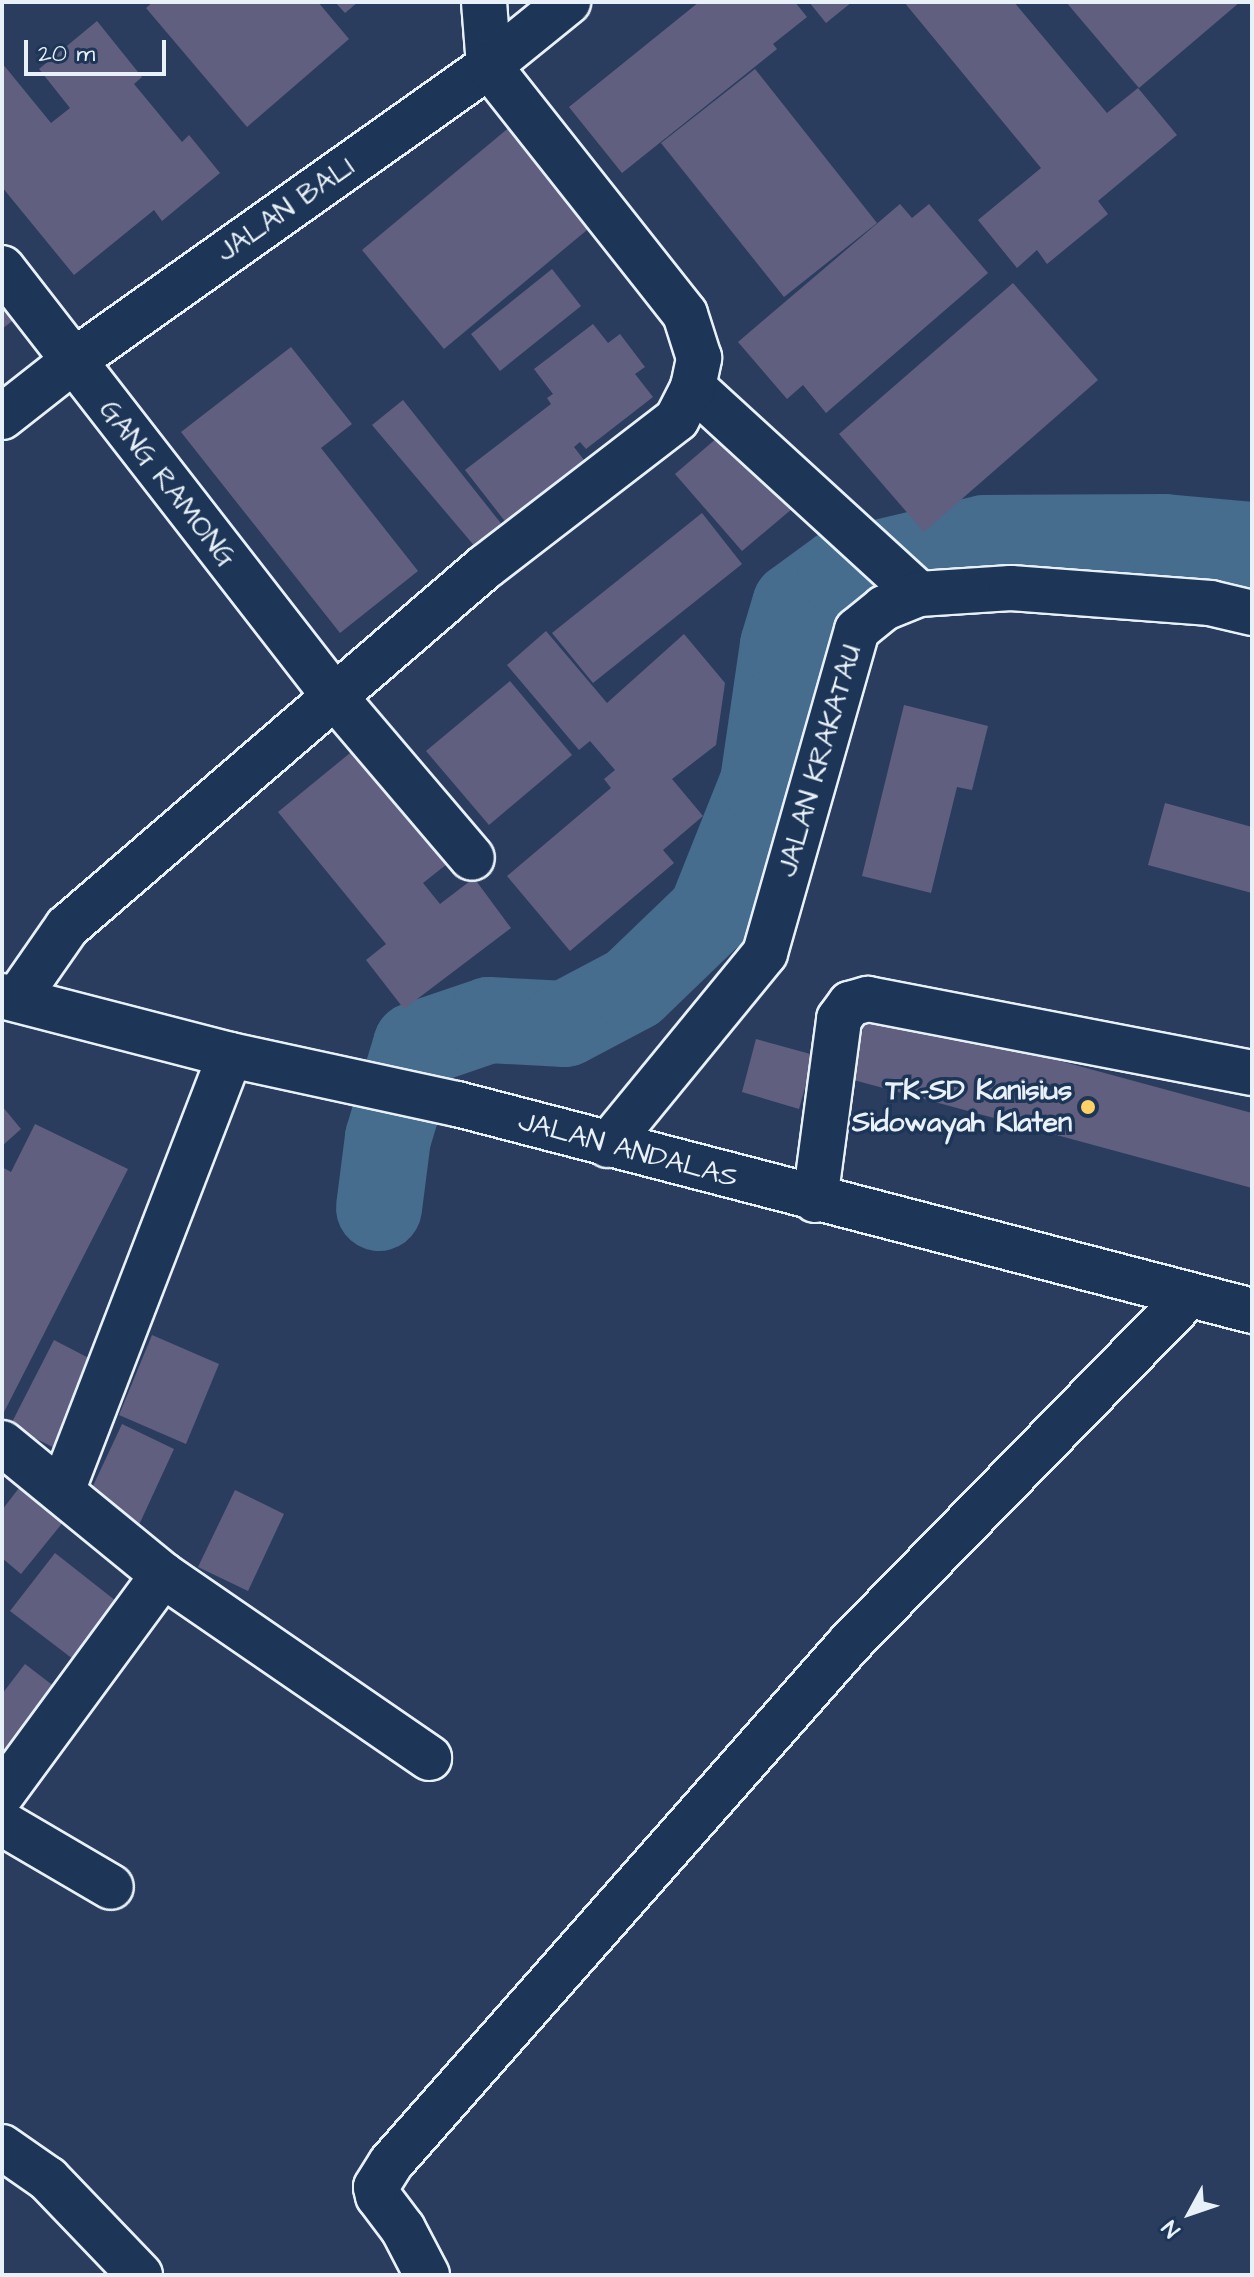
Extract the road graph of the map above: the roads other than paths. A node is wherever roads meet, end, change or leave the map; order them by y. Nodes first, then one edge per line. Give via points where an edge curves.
1 (484, 2) edge
2 (568, 2) edge
3 (489, 66) junction
4 (2, 268) edge
5 (72, 362) junction
6 (693, 387) junction
7 (2, 417) edge
8 (913, 588) junction
9 (1252, 613) edge
10 (335, 697) junction
11 (472, 858) dead end
12 (10, 998) edge
13 (230, 1055) junction
14 (1252, 1073) edge
15 (608, 1145) junction
16 (815, 1200) junction
17 (1189, 1296) junction
18 (1252, 1311) edge
19 (2, 1443) edge
20 (62, 1491) junction
21 (163, 1575) junction
22 (429, 1758) dead end
23 (2, 1794) edge
24 (2, 1823) edge
25 (111, 1887) dead end
26 (2, 2147) edge
27 (140, 2275) edge
28 (427, 2275) edge

1 - 3 street
2 - 3 street, JALAN BALI
3 - 5 street, JALAN BALI
3 - 6 street via 685,314 699,358
4 - 5 street, GANG RAMONG
5 - 7 street, JALAN BALI
5 - 10 street, GANG RAMONG
6 - 8 street
6 - 10 street via 677,419 485,567
8 - 9 street, JALAN KRAKATAU via 1011,588 1210,603
8 - 15 street, JALAN KRAKATAU via 857,630 765,953
10 - 11 street, GANG RAMONG
10 - 12 street via 67,927
12 - 13 street, JALAN ANDALAS
13 - 15 street, JALAN ANDALAS via 457,1104
13 - 20 street
14 - 16 street via 868,999 850,1004 839,1019
15 - 16 street, JALAN ANDALAS
16 - 17 street, JALAN ANDALAS
17 - 18 street, JALAN ANDALAS
17 - 28 street via 850,1643 391,2163 376,2187 378,2196
19 - 20 street
20 - 21 street
21 - 22 street
21 - 23 street
24 - 25 street
26 - 27 street via 48,2179

